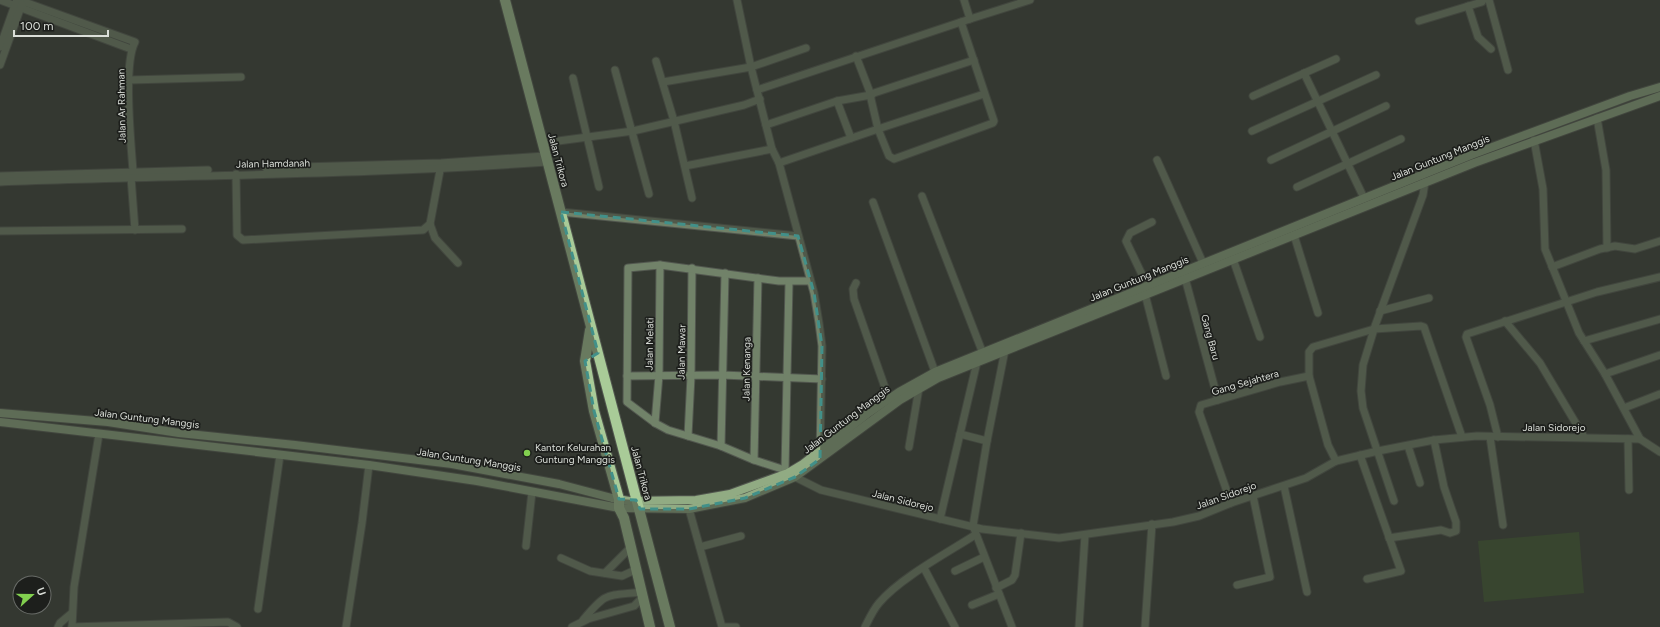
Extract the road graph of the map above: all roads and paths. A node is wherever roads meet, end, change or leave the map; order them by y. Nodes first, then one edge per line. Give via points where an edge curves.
1 (0, 0) edge
2 (505, 0) edge
3 (737, 0) edge
4 (964, 0) edge
5 (1030, 0) edge
6 (1486, 0) edge
7 (19, 2) edge
8 (1468, 6) junction
9 (970, 19) junction
10 (1419, 21) dead end
11 (81, 22) junction
12 (961, 22) junction
13 (80, 30) junction
14 (2, 44) edge
15 (806, 48) dead end
16 (1491, 49) dead end
17 (131, 50) junction
18 (856, 56) junction
19 (1336, 59) dead end
20 (974, 60) junction
21 (656, 61) dead end
22 (0, 66) edge
23 (751, 67) junction
24 (615, 70) dead end
25 (1508, 70) dead end
26 (1304, 73) junction
27 (1376, 75) dead end
28 (241, 77) dead end
29 (573, 78) dead end
30 (129, 80) junction
31 (663, 82) junction
32 (1660, 87) edge
33 (757, 90) junction
34 (984, 94) junction
35 (871, 95) junction
36 (1253, 96) dead end
37 (1660, 96) edge
38 (760, 99) junction
39 (837, 101) junction
40 (1318, 101) junction
41 (1386, 106) dead end
42 (1596, 118) junction
43 (1579, 119) junction
44 (674, 121) junction
45 (766, 124) junction
46 (878, 129) junction
47 (632, 131) junction
48 (1252, 131) dead end
49 (1332, 132) junction
50 (588, 137) junction
51 (851, 138) junction
52 (1402, 139) dead end
53 (1534, 140) junction
54 (772, 149) junction
55 (545, 154) junction
56 (1472, 159) junction
57 (1158, 160) dead end
58 (1271, 160) dead end
59 (778, 163) junction
60 (1348, 164) junction
61 (441, 166) junction
62 (684, 166) junction
63 (132, 174) junction
64 (236, 174) junction
65 (0, 176) edge
66 (0, 182) edge
67 (1425, 182) junction
68 (599, 187) dead end
69 (1297, 187) dead end
70 (649, 194) dead end
71 (922, 196) dead end
72 (692, 198) dead end
73 (1364, 198) junction
74 (873, 202) dead end
75 (561, 212) junction
76 (1152, 222) dead end
77 (430, 224) junction
78 (1304, 227) junction
79 (182, 229) dead end
80 (135, 230) junction
81 (0, 231) edge
82 (1294, 235) junction
83 (798, 236) junction
84 (1660, 240) edge
85 (1607, 248) junction
86 (1233, 259) junction
87 (458, 263) dead end
88 (1203, 263) junction
89 (660, 265) junction
90 (1552, 267) junction
91 (692, 268) junction
92 (725, 274) junction
93 (1660, 277) edge
94 (758, 278) junction
95 (1185, 278) junction
96 (810, 281) junction
97 (789, 282) junction
98 (856, 283) dead end
99 (1147, 286) junction
100 (1145, 294) junction
101 (1430, 298) dead end
102 (1567, 302) junction
103 (1380, 311) junction
104 (1318, 313) dead end
105 (1079, 316) junction
106 (1660, 319) edge
107 (1505, 321) junction
108 (591, 326) junction
109 (1374, 329) junction
110 (1260, 337) dead end
111 (1584, 341) junction
112 (1006, 350) junction
113 (982, 352) junction
114 (1660, 355) edge
115 (599, 358) junction
116 (585, 361) junction
117 (977, 362) junction
118 (935, 372) junction
119 (1605, 374) junction
120 (659, 375) junction
121 (722, 375) junction
122 (627, 376) junction
123 (691, 376) junction
124 (1166, 376) dead end
125 (1309, 376) junction
126 (756, 377) junction
127 (788, 378) junction
128 (822, 379) junction
129 (919, 388) junction
130 (1660, 394) edge
131 (889, 399) junction
132 (1218, 400) junction
133 (1624, 408) junction
134 (0, 413) edge
135 (0, 422) edge
136 (655, 423) junction
137 (179, 433) junction
138 (99, 434) junction
139 (960, 434) junction
140 (688, 436) junction
141 (1462, 437) junction
142 (1490, 437) junction
143 (1498, 437) junction
144 (1584, 437) junction
145 (1628, 439) junction
146 (1640, 439) junction
147 (1434, 440) junction
148 (986, 441) junction
149 (178, 443) junction
150 (721, 446) junction
151 (1408, 446) junction
152 (909, 447) dead end
153 (1378, 451) junction
154 (1660, 452) edge
155 (280, 455) junction
156 (820, 455) junction
157 (1360, 455) junction
158 (754, 460) junction
159 (1336, 461) junction
160 (369, 465) junction
161 (789, 474) junction
162 (1420, 483) dead end
163 (1284, 486) junction
164 (1629, 490) dead end
165 (532, 492) junction
166 (1253, 496) junction
167 (1394, 501) dead end
168 (619, 503) junction
169 (1231, 503) junction
170 (638, 505) junction
171 (689, 509) junction
172 (940, 519) junction
173 (1152, 524) junction
174 (1503, 525) dead end
175 (973, 526) junction
176 (1021, 533) junction
177 (975, 535) junction
178 (1085, 535) junction
179 (741, 536) dead end
180 (1390, 538) junction
181 (526, 546) dead end
182 (700, 547) junction
183 (630, 548) junction
184 (984, 557) junction
185 (561, 558) dead end
186 (924, 568) junction
187 (635, 570) junction
188 (955, 571) dead end
189 (606, 573) junction
190 (1367, 579) dead end
191 (1237, 585) dead end
192 (998, 591) junction
193 (1307, 592) dead end
194 (642, 594) junction
195 (972, 605) dead end
196 (258, 609) dead end
197 (72, 613) junction
198 (582, 622) junction
199 (58, 627) edge
200 (72, 627) edge
201 (237, 627) edge
202 (346, 627) edge
203 (572, 627) edge
204 (650, 627) edge
205 (670, 627) edge
206 (722, 627) edge
207 (725, 627) edge
208 (736, 627) edge
209 (865, 627) edge
210 (955, 627) edge
211 (1012, 627) edge
212 (1079, 627) edge
213 (1145, 627) edge

1 - 7 street
2 - 55 main road, Jalan Trikora
3 - 23 street
4 - 9 street
5 - 9 street
6 - 8 street
6 - 25 street
7 - 11 street
7 - 13 street
7 - 14 street
8 - 10 street
8 - 16 street via 1478,37
9 - 12 street
11 - 13 street
11 - 17 street, Jalan Ar Rahman via 135,42
12 - 18 street
12 - 20 street
13 - 17 street
14 - 22 street
15 - 23 street
17 - 30 street, Jalan Ar Rahman
18 - 33 street
18 - 35 street
19 - 26 street
20 - 34 street
20 - 35 street
21 - 31 street
23 - 31 street
23 - 33 street
24 - 47 street
26 - 36 street
26 - 40 street
27 - 40 street
28 - 30 street
29 - 50 street
30 - 63 street, Jalan Ar Rahman
31 - 44 street
32 - 43 street, Jalan Guntung Manggis
33 - 38 street
34 - 46 street
34 - 46 street via 994,121 991,125 894,159 889,156
35 - 39 street
35 - 46 street
37 - 42 street, Jalan Guntung Manggis
38 - 44 street, Jalan Hamdanah
38 - 45 street
39 - 45 street
39 - 51 street
40 - 48 street
40 - 49 street
41 - 49 street
42 - 43 street, Jalan Guntung Manggis
42 - 85 street via 1606,170
43 - 53 street, Jalan Guntung Manggis
43 - 56 street, Jalan Guntung Manggis
44 - 47 street, Jalan Hamdanah
44 - 62 street
45 - 54 street
46 - 51 street
47 - 50 street, Jalan Hamdanah
47 - 70 street
49 - 58 street
49 - 60 street
50 - 55 street, Jalan Hamdanah via 558,141
50 - 68 street
51 - 59 street
52 - 60 street
53 - 56 street, Jalan Guntung Manggis
53 - 90 street via 1543,189 1544,249
54 - 59 street
54 - 62 street
55 - 61 street, Jalan Hamdanah
55 - 75 main road, Jalan Trikora
56 - 67 street, Jalan Guntung Manggis
56 - 73 street, Jalan Guntung Manggis
57 - 88 street
59 - 83 street
60 - 69 street
60 - 73 street
61 - 63 street, Jalan Hamdanah
61 - 64 street, Jalan Hamdanah
61 - 77 street
62 - 72 street
63 - 64 street, Jalan Hamdanah
63 - 65 street, Jalan Hamdanah
63 - 66 street, Jalan Hamdanah
63 - 80 street, Jalan Ar Rahman
64 - 77 street via 237,235 243,240 423,230
67 - 78 street, Jalan Guntung Manggis
67 - 103 street via 1423,195
71 - 113 street
73 - 78 street, Jalan Guntung Manggis
74 - 118 street
75 - 83 street
75 - 108 main road, Jalan Trikora
76 - 99 street via 1130,233 1126,241
77 - 87 street via 435,238
78 - 82 street, Jalan Guntung Manggis
78 - 88 street, Jalan Guntung Manggis
79 - 80 street
80 - 81 street
82 - 86 street, Jalan Guntung Manggis
82 - 104 street
83 - 96 street
84 - 85 street via 1635,249 1615,246
85 - 90 street
86 - 95 street, Jalan Guntung Manggis
86 - 110 street
88 - 99 street, Jalan Guntung Manggis
89 - 91 street
89 - 120 street, Jalan Melati
89 - 122 street via 628,268
90 - 102 street
91 - 92 street
91 - 123 street, Jalan Mawar
92 - 94 street
92 - 121 street
93 - 102 street
94 - 97 street
94 - 126 street, Jalan Kenanga
95 - 100 street, Jalan Guntung Manggis
95 - 132 street, Gang Baru
96 - 97 street
96 - 128 street via 822,346
97 - 127 street
98 - 131 street via 853,289 854,300
99 - 105 street, Jalan Guntung Manggis
100 - 105 street, Jalan Guntung Manggis
100 - 124 street
101 - 103 street
102 - 107 street
102 - 111 street
103 - 109 street
105 - 112 street, Jalan Guntung Manggis
105 - 113 street, Jalan Guntung Manggis
106 - 111 street
107 - 143 street via 1469,332 1466,337 1490,405
107 - 144 street via 1540,363
108 - 115 main road, Jalan Trikora
108 - 116 main road, Jalan Trikora
109 - 125 street via 1310,349
109 - 141 street via 1424,327
109 - 153 street via 1363,366 1362,400
111 - 119 street
112 - 117 street, Jalan Guntung Manggis
112 - 148 street
113 - 118 street, Jalan Guntung Manggis
114 - 119 street
115 - 116 main road via 592,357
115 - 170 main road, Jalan Trikora
116 - 168 main road, Jalan Trikora via 594,411
117 - 129 street, Jalan Guntung Manggis
117 - 139 street
118 - 131 street, Jalan Guntung Manggis
119 - 133 street
120 - 122 street
120 - 123 street
120 - 136 street, Jalan Melati
121 - 123 street
121 - 126 street
121 - 150 street
122 - 136 street, Jalan Sidorejo via 625,400
123 - 140 street, Jalan Mawar
125 - 132 street, Gang Sejahtera
125 - 159 street via 1328,445
126 - 127 street
126 - 158 street, Jalan Kenanga
127 - 128 street
127 - 161 street
128 - 156 street
129 - 152 street
129 - 156 street, Jalan Guntung Manggis
130 - 133 street
131 - 156 street, Jalan Guntung Manggis
132 - 169 street, Gang Sejahtera via 1201,405 1199,412
133 - 146 street
134 - 137 street, Jalan Guntung Manggis via 108,422
135 - 138 street, Jalan Guntung Manggis
136 - 140 street, Jalan Sidorejo
137 - 149 street
137 - 168 street, Jalan Guntung Manggis via 476,468
138 - 149 street, Jalan Guntung Manggis
138 - 197 street
139 - 148 street
139 - 172 street
140 - 150 street, Jalan Sidorejo
141 - 142 street, Jalan Sidorejo
141 - 147 street, Jalan Sidorejo
142 - 143 street, Jalan Sidorejo
142 - 174 street
143 - 144 street, Jalan Sidorejo
144 - 145 street, Jalan Sidorejo
145 - 146 street, Jalan Sidorejo
145 - 164 street
146 - 154 street
147 - 151 street, Jalan Sidorejo
147 - 180 street via 1444,487 1456,522 1456,531 1450,533 1441,530
148 - 175 street
149 - 155 street, Jalan Guntung Manggis
150 - 158 street, Jalan Sidorejo
151 - 153 street, Jalan Sidorejo
151 - 162 street
153 - 157 street, Jalan Sidorejo
153 - 167 street
155 - 160 street, Jalan Guntung Manggis
155 - 196 street
156 - 161 street, Jalan Guntung Manggis
157 - 159 street, Jalan Sidorejo
157 - 180 street
158 - 161 street, Jalan Sidorejo
159 - 163 street, Jalan Sidorejo via 1306,478
160 - 165 street, Jalan Guntung Manggis
160 - 202 street
161 - 170 street, Jalan Guntung Manggis via 719,497
161 - 171 street, Jalan Guntung Manggis via 745,498
161 - 172 street, Jalan Sidorejo via 821,490
163 - 166 street, Jalan Sidorejo
163 - 193 street
165 - 168 street, Jalan Guntung Manggis
165 - 181 street
166 - 169 street, Jalan Sidorejo
166 - 191 street via 1270,578
168 - 170 street, Jalan Guntung Manggis
168 - 183 main road, Jalan Trikora
169 - 173 street, Jalan Sidorejo via 1198,516
170 - 171 street, Jalan Guntung Manggis
170 - 205 main road, Jalan Trikora
171 - 182 street
172 - 175 street, Jalan Sidorejo
173 - 178 street, Jalan Sidorejo
173 - 213 street
175 - 176 street, Jalan Sidorejo
175 - 177 street
176 - 178 street, Jalan Sidorejo via 1059,538
176 - 192 street via 1015,575
177 - 184 street
177 - 186 street
178 - 212 street
179 - 182 street
180 - 190 street via 1401,571
182 - 206 street
183 - 187 main road, Jalan Trikora
183 - 189 street
184 - 188 street
184 - 192 street
185 - 189 street via 590,571
186 - 209 street via 907,578 883,599 871,613
186 - 210 street
187 - 189 street via 622,576
187 - 194 main road, Jalan Trikora
192 - 195 street
192 - 211 street
194 - 198 street via 634,606
194 - 198 street via 612,594 604,597
194 - 204 main road, Jalan Trikora
197 - 199 street
197 - 200 street
198 - 203 street
200 - 201 street via 228,622
207 - 208 street

